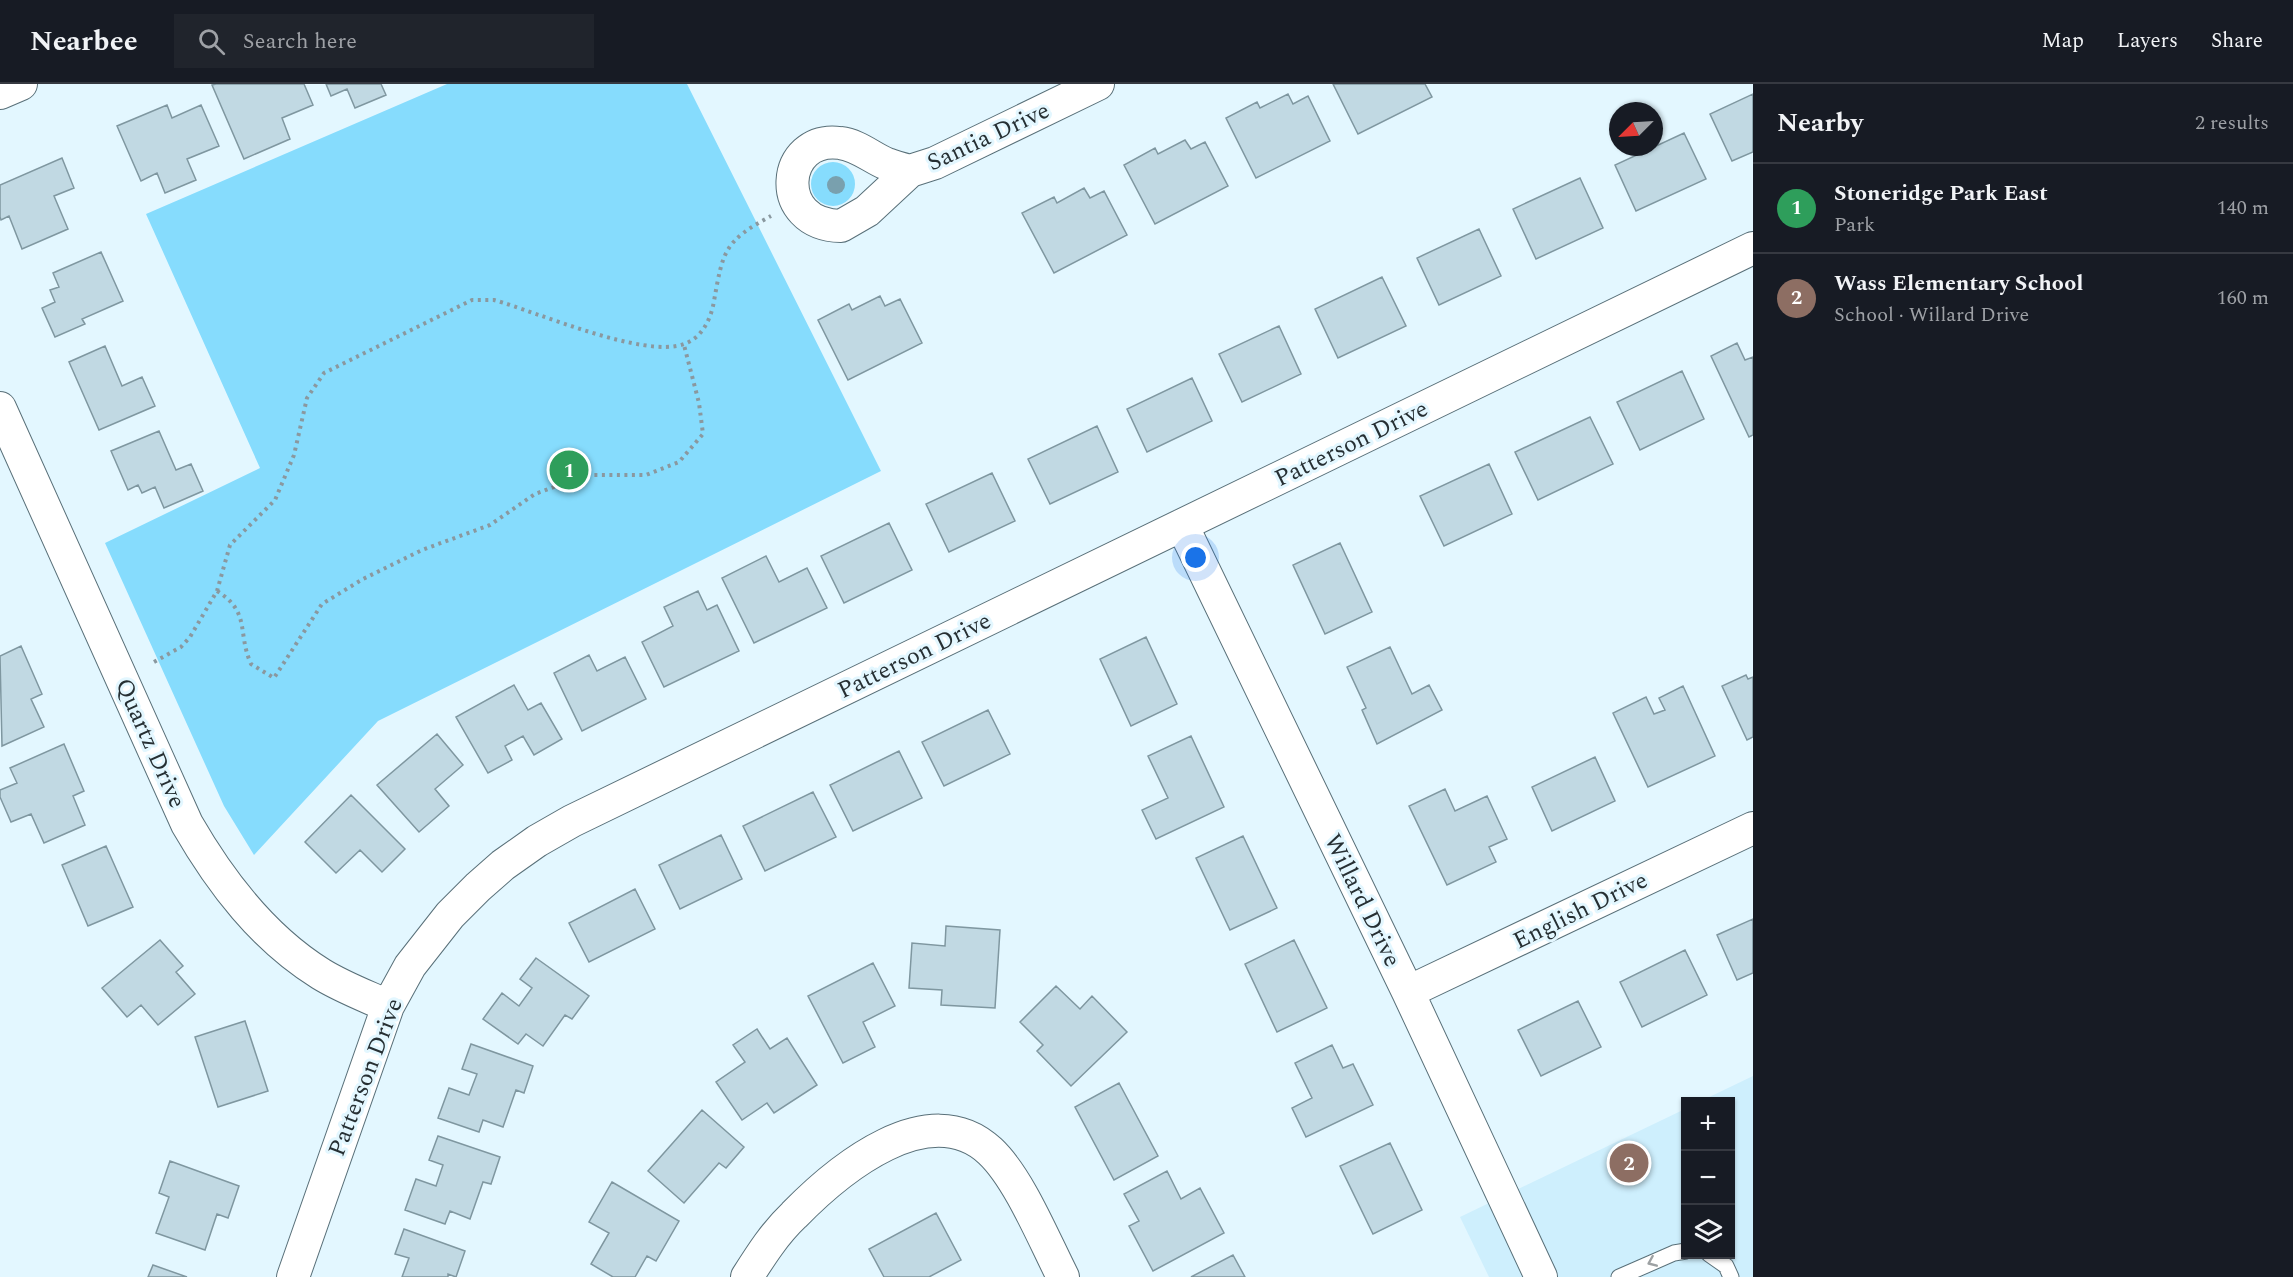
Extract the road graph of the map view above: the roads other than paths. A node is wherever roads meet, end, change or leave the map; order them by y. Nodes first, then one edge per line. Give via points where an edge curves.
1 (21, 84) edge
2 (1098, 84) edge
3 (0, 93) edge
4 (910, 171) dead end
5 (1753, 248) edge
6 (0, 408) edge
7 (1182, 525) junction
8 (1753, 828) edge
9 (1408, 992) junction
10 (388, 1006) junction
11 (1681, 1251) edge
12 (1716, 1259) edge
13 (293, 1277) edge
14 (747, 1277) edge
15 (1063, 1277) edge
16 (1541, 1277) edge
17 (1619, 1277) edge
18 (1731, 1277) edge

1 - 3 street
2 - 4 street, Santia Drive via 935,163
5 - 7 street, Patterson Drive
6 - 10 street, Quartz Drive via 204,854 239,902 294,954 344,987
7 - 9 street, Willard Drive
7 - 10 street, Patterson Drive via 537,841 503,865 450,915 415,959
8 - 9 street, English Drive
9 - 16 street, Willard Drive
10 - 13 street, Patterson Drive
11 -> 17 lane
12 - 18 lane via 1726,1266
14 - 15 street via 768,1245 801,1208 852,1166 901,1137 934,1131 964,1134 990,1150 1010,1175

